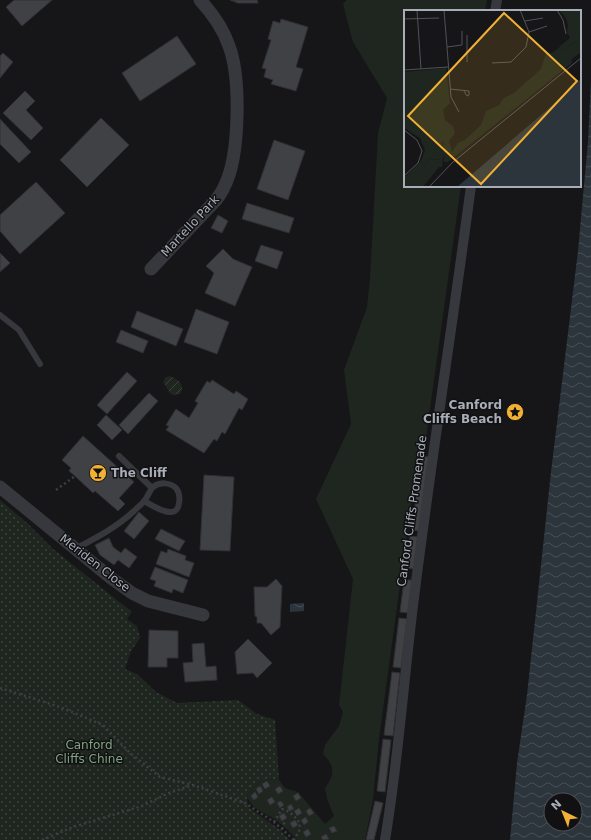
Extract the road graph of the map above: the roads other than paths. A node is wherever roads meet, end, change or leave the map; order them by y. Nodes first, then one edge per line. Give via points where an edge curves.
1 (200, 0) edge
2 (497, 0) edge
3 (495, 10) edge
4 (471, 187) edge
5 (151, 269) dead end
6 (0, 315) edge
7 (40, 364) dead end
8 (119, 456) dead end
9 (0, 487) edge
10 (152, 488) junction
11 (144, 501) junction
12 (75, 549) junction
13 (203, 615) dead end
14 (385, 840) edge

1 - 5 street, Martello Park via 221,28 233,59 237,110 232,159 225,187 216,200
2 - 3 street
4 - 14 street, Canford Cliffs Promenade via 427,496
6 - 7 lane via 19,330
8 - 10 lane
9 - 12 street, Meriden Close
10 - 11 lane
10 - 11 lane via 161,483 170,484 177,489 177,509 165,512
11 - 12 lane via 122,522
12 - 13 street, Meriden Close via 111,578 148,601

